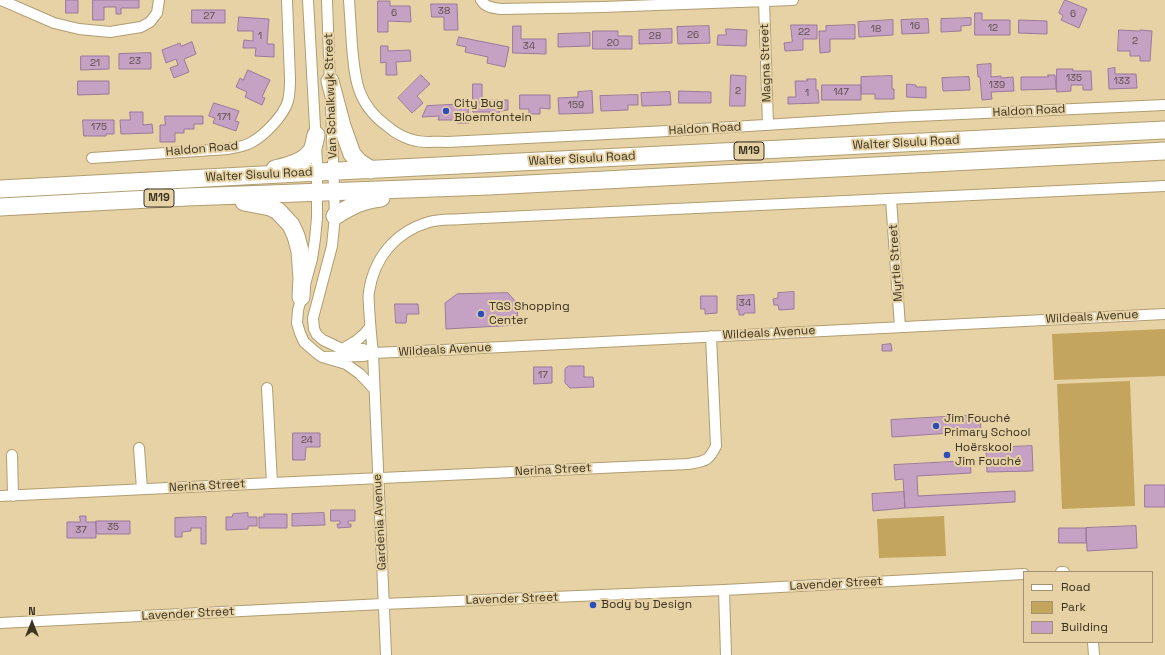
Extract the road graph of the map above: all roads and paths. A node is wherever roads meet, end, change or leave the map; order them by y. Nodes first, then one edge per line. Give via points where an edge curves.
1 (1, 0) edge
2 (159, 0) edge
3 (287, 0) edge
4 (308, 0) edge
5 (327, 0) edge
6 (349, 0) edge
7 (481, 0) edge
8 (793, 0) edge
9 (764, 1) edge
10 (603, 4) edge
11 (23, 5) edge
12 (330, 81) junction
13 (1165, 105) edge
14 (768, 125) junction
15 (1165, 130) edge
16 (316, 135) junction
17 (1165, 151) edge
18 (92, 158) dead end
19 (370, 170) junction
20 (326, 172) junction
21 (232, 177) junction
22 (489, 186) junction
23 (1165, 186) edge
24 (0, 189) edge
25 (335, 192) junction
26 (317, 193) junction
27 (187, 197) junction
28 (891, 199) junction
29 (0, 207) edge
30 (335, 216) junction
31 (301, 297) junction
32 (1165, 314) edge
33 (370, 327) junction
34 (900, 327) junction
35 (711, 336) junction
36 (342, 349) junction
37 (372, 353) junction
38 (322, 357) junction
39 (267, 388) dead end
40 (374, 389) junction
41 (139, 448) dead end
42 (12, 455) dead end
43 (378, 478) junction
44 (272, 483) junction
45 (142, 489) junction
46 (0, 496) edge
47 (13, 496) junction
48 (1023, 574) edge
49 (724, 590) junction
50 (383, 604) junction
51 (0, 623) edge
52 (1093, 643) edge
53 (386, 655) edge
54 (726, 655) edge
55 (1094, 655) edge

1 - 11 street
2 - 11 street via 157,13 150,22 141,27 110,32 54,23
3 - 18 street, Haldon Road via 290,92 281,114 258,138 242,147 228,149
4 - 16 street, Van Schalkwyk Street
5 - 12 street, Van Schalkwyk Street
6 - 14 street, Haldon Road via 354,68 363,100 385,125 416,141 447,142
7 - 10 street via 483,4 501,9
8 - 9 street
9 - 10 street
9 - 14 street, Magna Street
12 - 19 highway via 352,154
12 - 20 street, Van Schalkwyk Street
13 - 14 street, Haldon Road
15 - 19 highway, Walter Sisulu Road / M19
16 - 20 street, Van Schalkwyk Street
16 - 21 highway via 312,151 293,164
17 - 22 highway, Walter Sisulu Road / M19
19 - 20 highway, Walter Sisulu Road / M19
20 - 21 highway, Walter Sisulu Road / M19
20 - 25 street, Van Schalkwyk Street
20 - 26 street
21 - 24 highway, Walter Sisulu Road / M19
22 - 25 highway, Walter Sisulu Road / M19
22 - 30 highway via 377,198 356,204
23 - 28 street
25 - 26 highway, Walter Sisulu Road / M19
25 - 30 street
26 - 27 highway, Walter Sisulu Road / M19
26 - 31 street via 315,239
27 - 29 highway, Walter Sisulu Road / M19
27 - 31 highway via 245,202 278,211 291,225 296,236 300,251
28 - 33 street via 430,222 409,230 394,241 381,256 369,293
28 - 34 street, Myrtle Street
30 - 36 street via 329,259 313,318 317,335
31 - 38 street via 297,323 300,334 304,342
32 - 34 street, Wildeals Avenue
33 - 36 street via 358,340
33 - 37 street
34 - 35 street, Wildeals Avenue
35 - 37 street, Wildeals Avenue
35 - 43 street, Nerina Street via 716,446 711,456 704,461 688,464
36 - 37 street via 363,349
37 - 38 street via 364,356
37 - 40 street, Gardenia Avenue
38 - 40 street via 346,364
39 - 44 street
40 - 43 street, Gardenia Avenue
41 - 45 street
42 - 47 street
43 - 44 street, Nerina Street
43 - 50 street, Gardenia Avenue
44 - 45 street, Nerina Street
45 - 47 street, Nerina Street
46 - 47 street, Nerina Street
48 - 49 street, Lavender Street
49 - 50 street, Lavender Street
49 - 54 street
50 - 51 street, Lavender Street
50 - 53 street, Gardenia Avenue
52 - 55 street

